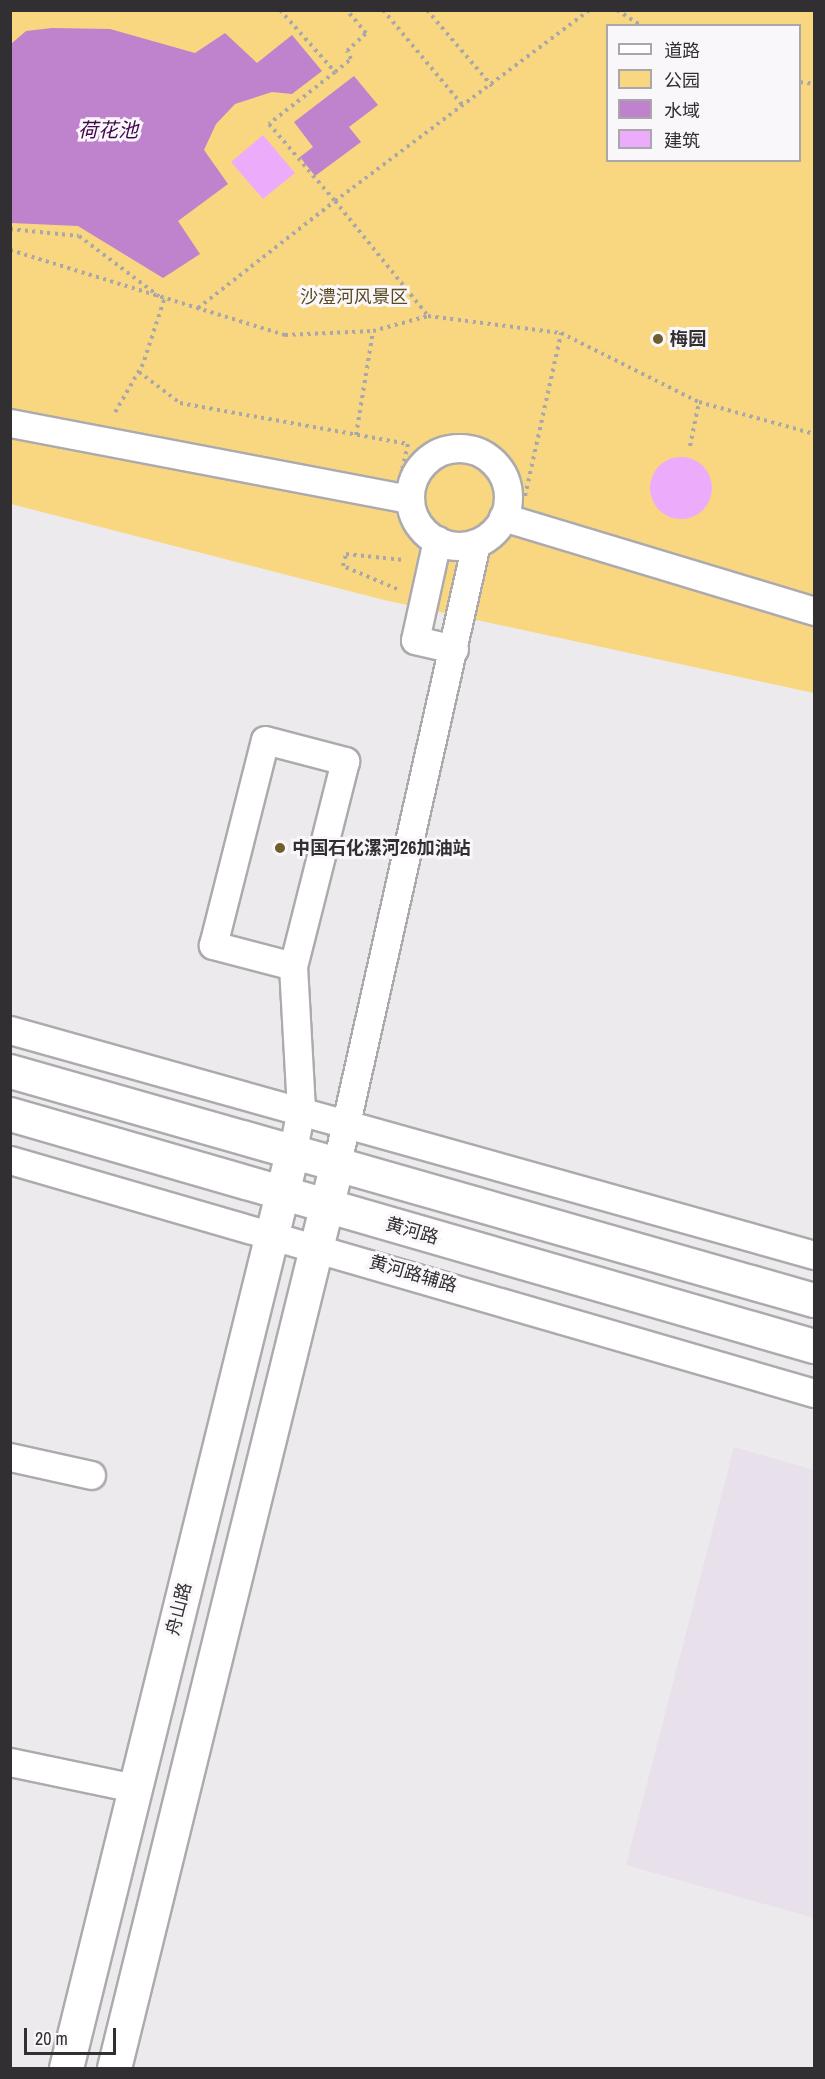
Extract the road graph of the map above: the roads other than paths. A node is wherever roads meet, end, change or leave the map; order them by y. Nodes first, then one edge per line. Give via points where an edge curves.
1 (10, 423) edge
2 (403, 498) junction
3 (506, 510) junction
4 (476, 543) junction
5 (434, 551) junction
6 (814, 611) edge
7 (454, 649) junction
8 (293, 966) junction
9 (10, 1030) edge
10 (10, 1071) edge
11 (301, 1109) junction
12 (10, 1114) edge
13 (346, 1122) junction
14 (293, 1149) junction
15 (10, 1160) edge
16 (337, 1163) junction
17 (281, 1192) junction
18 (326, 1206) junction
19 (271, 1233) junction
20 (316, 1246) junction
21 (814, 1255) edge
22 (814, 1300) edge
23 (814, 1346) edge
24 (814, 1393) edge
25 (10, 1457) edge
26 (91, 1475) dead end
27 (10, 1762) edge
28 (134, 1788) junction
29 (66, 2068) edge
30 (114, 2068) edge

1 - 2 street
2 - 3 street via 419,469 444,450 460,448 490,459 500,471
2 - 5 street
3 - 4 street
3 - 6 street
4 - 5 street
4 - 7 street
5 - 7 street via 415,640
7 - 13 street
8 - 8 street via 345,761 265,740 213,945
8 - 11 street
9 - 11 street
10 - 14 street
11 - 13 street
11 - 14 street
12 - 17 street, 黄河路
13 - 16 street
13 - 21 street
14 - 16 street
14 - 17 street, 舟山路
15 - 19 street, 黄河路辅路
16 - 18 street
16 - 22 street
17 - 18 street, 黄河路
17 - 19 street, 舟山路
18 - 20 street
18 - 23 street, 黄河路
19 - 20 street, 黄河路辅路
19 - 28 street, 舟山路
20 - 24 street, 黄河路辅路
20 - 30 street
25 - 26 street
27 - 28 street
28 - 29 street, 舟山路

